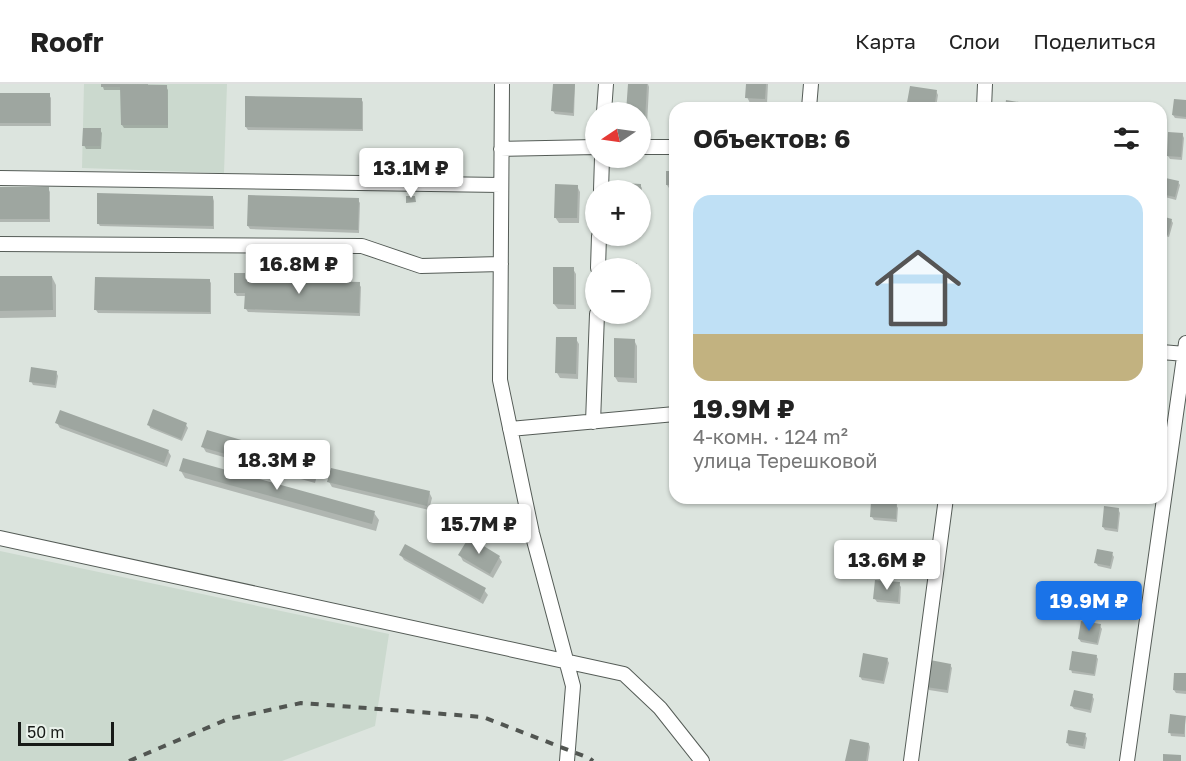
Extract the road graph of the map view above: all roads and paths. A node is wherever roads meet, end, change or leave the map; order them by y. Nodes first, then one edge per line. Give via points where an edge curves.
1 (502, 84) edge
2 (606, 84) edge
3 (811, 84) edge
4 (986, 84) edge
5 (605, 102) edge
6 (810, 102) edge
7 (984, 102) edge
8 (585, 147) edge
9 (651, 147) edge
10 (669, 147) edge
11 (501, 148) junction
12 (0, 178) edge
13 (501, 184) junction
14 (0, 244) edge
15 (501, 264) junction
16 (597, 324) edge
17 (1186, 350) edge
18 (1167, 352) edge
19 (669, 415) edge
20 (593, 422) junction
21 (510, 429) junction
22 (1167, 482) edge
23 (945, 504) edge
24 (1164, 504) edge
25 (0, 538) edge
26 (567, 661) junction
27 (567, 761) edge
28 (702, 761) edge
29 (910, 761) edge
30 (1127, 761) edge

1 - 11 street
2 - 5 street
3 - 6 street
4 - 7 street
8 - 11 street
9 - 10 street
11 - 13 street
12 - 13 street
13 - 15 street
14 - 15 street via 362,246 421,266
15 - 21 street via 500,380
16 - 20 street
17 - 18 street
17 - 22 street
19 - 20 street
20 - 21 street
21 - 26 street via 532,533
23 - 29 street
24 - 30 street
25 - 26 street
26 - 27 street via 573,686
26 - 28 street via 624,674 660,708

